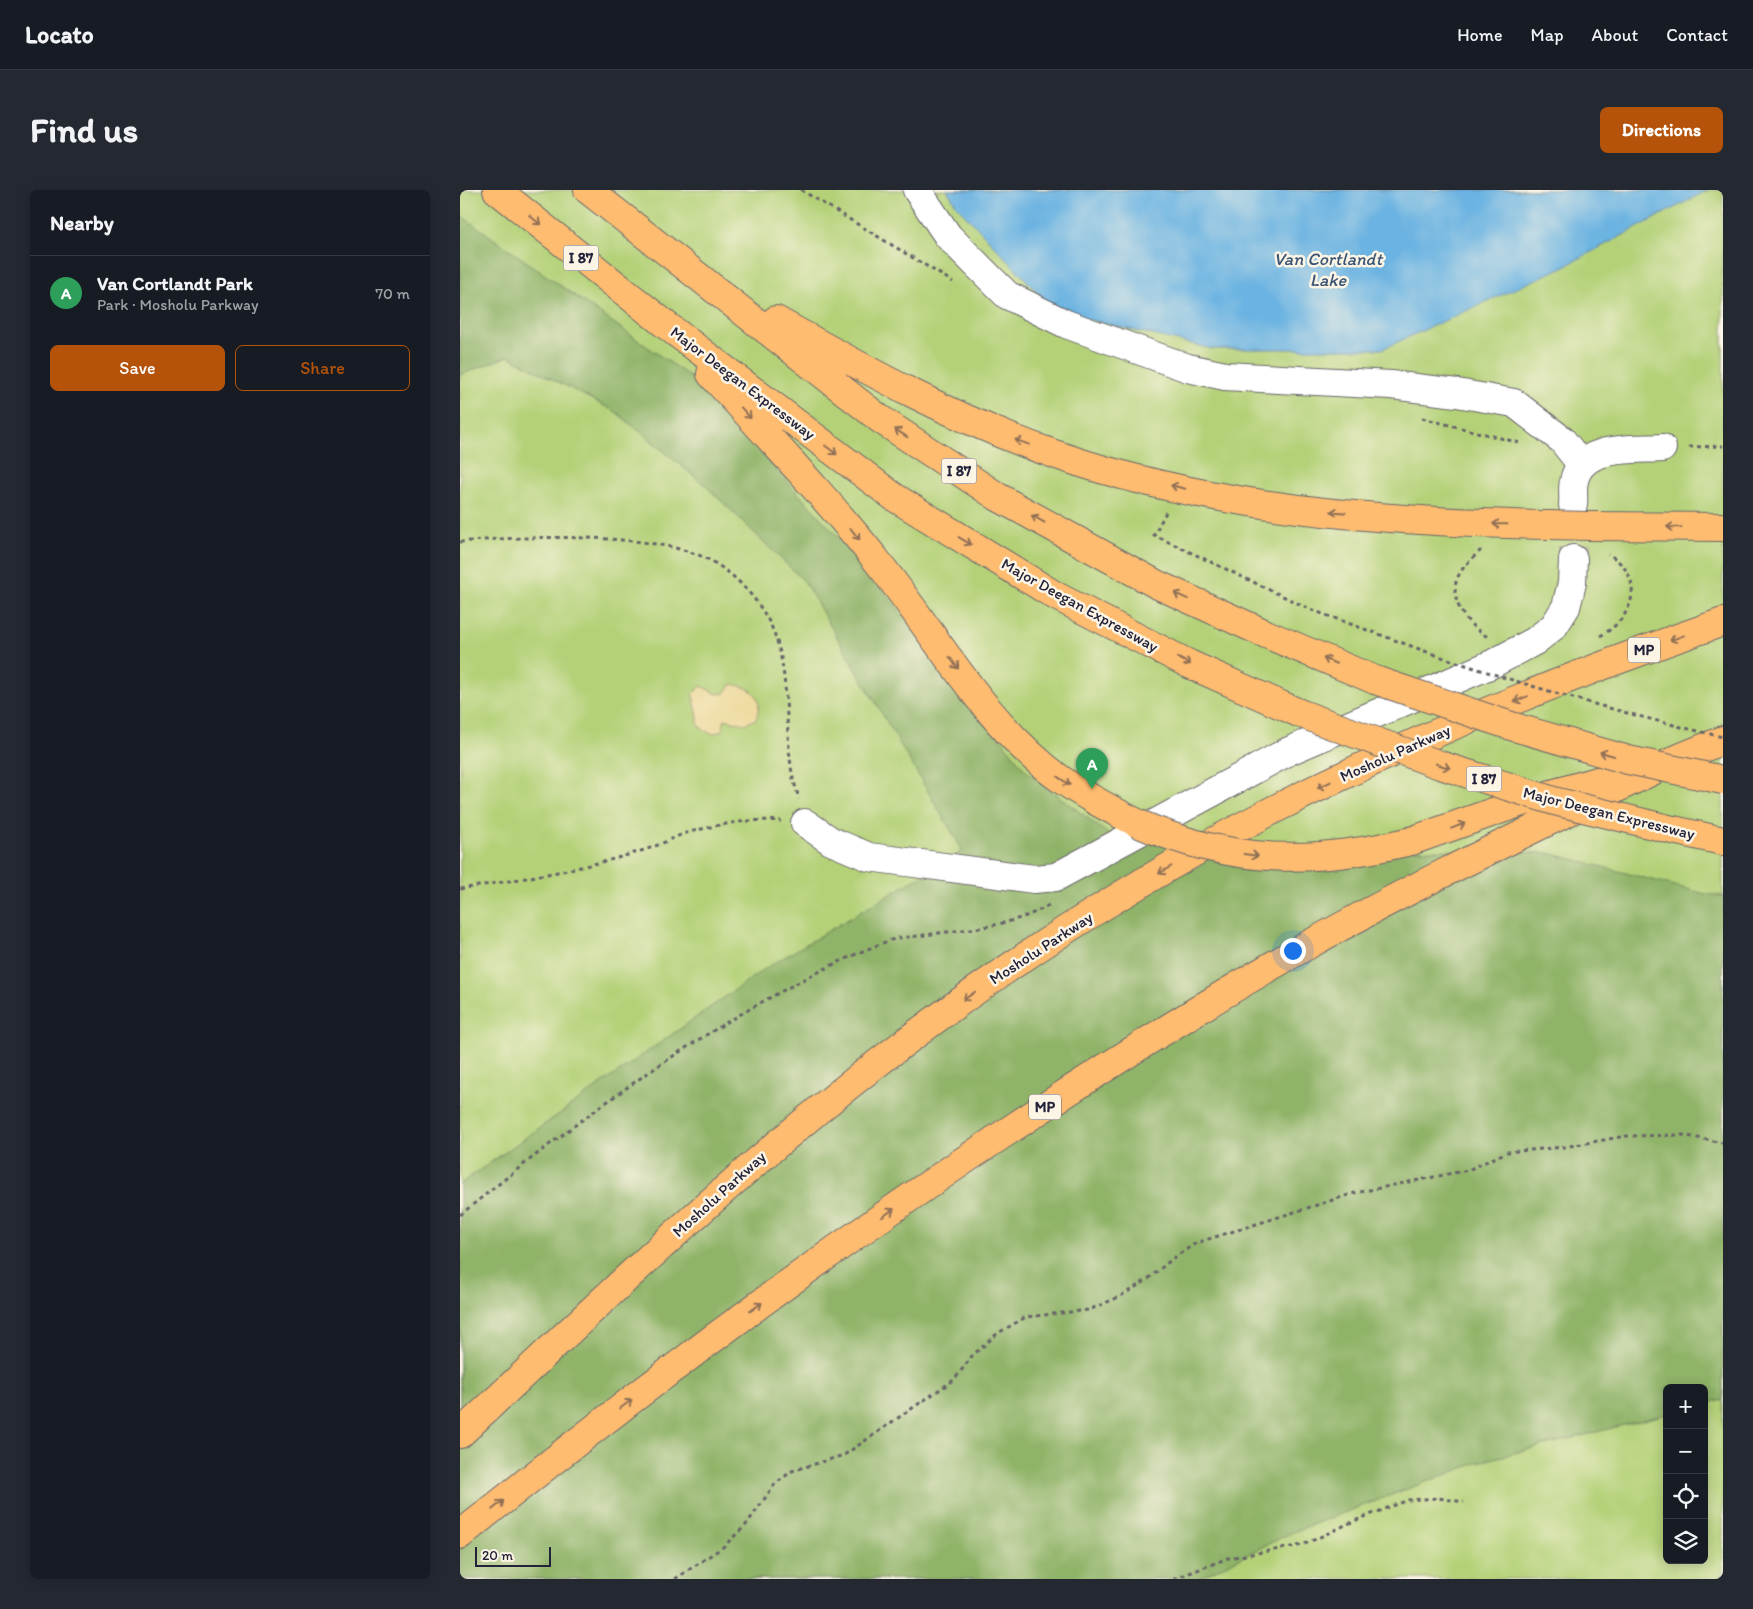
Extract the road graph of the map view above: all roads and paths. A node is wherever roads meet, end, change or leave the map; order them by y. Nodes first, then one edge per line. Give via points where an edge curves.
1 (496, 190) edge
2 (588, 190) edge
3 (917, 190) edge
4 (703, 280) junction
5 (666, 325) junction
6 (1723, 446) edge
7 (1662, 448) joint
8 (1581, 464) junction
9 (1573, 505) tunnel mouth
10 (1167, 510) dead end
11 (1723, 527) edge
12 (460, 542) edge
13 (1477, 546) dead end
14 (1574, 559) tunnel mouth
15 (1723, 622) edge
16 (1496, 639) dead end
17 (1723, 739) edge
18 (1679, 758) junction
19 (1723, 780) edge
20 (805, 823) junction
21 (1723, 840) edge
22 (460, 889) edge
23 (1723, 1143) edge
24 (460, 1434) edge
25 (1464, 1502) dead end
26 (460, 1535) edge
27 (1723, 1577) edge
28 (675, 1579) edge
29 (1174, 1579) edge
30 (1719, 1579) edge

1 -> 5 highway, Major Deegan Expressway / I 87
2 - 4 highway, I 87
3 - 8 lane via 948,236 1007,295 1066,324 1188,368 1224,376 1391,385 1514,403 1562,440
11 -> 4 highway, bridge via 1488,524 1305,508 1192,490 1104,469 1008,437 914,395
19 -> 4 highway, I 87, bridge via 1628,760 1375,680 1156,584 998,497 880,420
5 -> 18 highway, bridge via 850,528 900,589 989,710 1058,778 1137,823 1212,850 1261,856 1314,858 1340,855 1411,841 1516,804
5 -> 21 highway, Major Deegan Expressway / I 87, bridge via 894,497 1056,596 1189,664 1299,713 1459,771 1554,801
6 - 7 path
7 - 8 lane via 1595,455
8 - 9 lane via 1574,481
10 - 17 path, bridge via 1154,535 1312,610 1521,684
12 - 20 path via 528,537 628,542 687,552 724,569 759,606 776,638 782,663 791,767
13 - 16 path via 1485,546 1459,574 1456,600 1466,620 1475,629
14 - 20 lane via 1566,607 1554,626 1535,641 1492,664 1289,751 1056,878 1034,879 869,857
15 -> 24 highway, Mosholu Parkway / MP via 1620,659 1375,761 1225,836 1082,920 931,1023 791,1131 692,1217
17 - 18 highway, MP
26 -> 18 highway, MP via 761,1303 913,1195 1070,1090 1318,940
20 - 22 path via 769,820 726,824 591,863
23 - 28 path via 1683,1135 1626,1136 1564,1147 1506,1152 1468,1170 1355,1193 1196,1243 1148,1280 1119,1297 1089,1310 1026,1317 998,1332 972,1356 955,1379 865,1441 844,1455 792,1471 775,1484 746,1525 723,1547
25 - 29 path via 1438,1498 1408,1500 1304,1545 1228,1558
27 - 30 path

